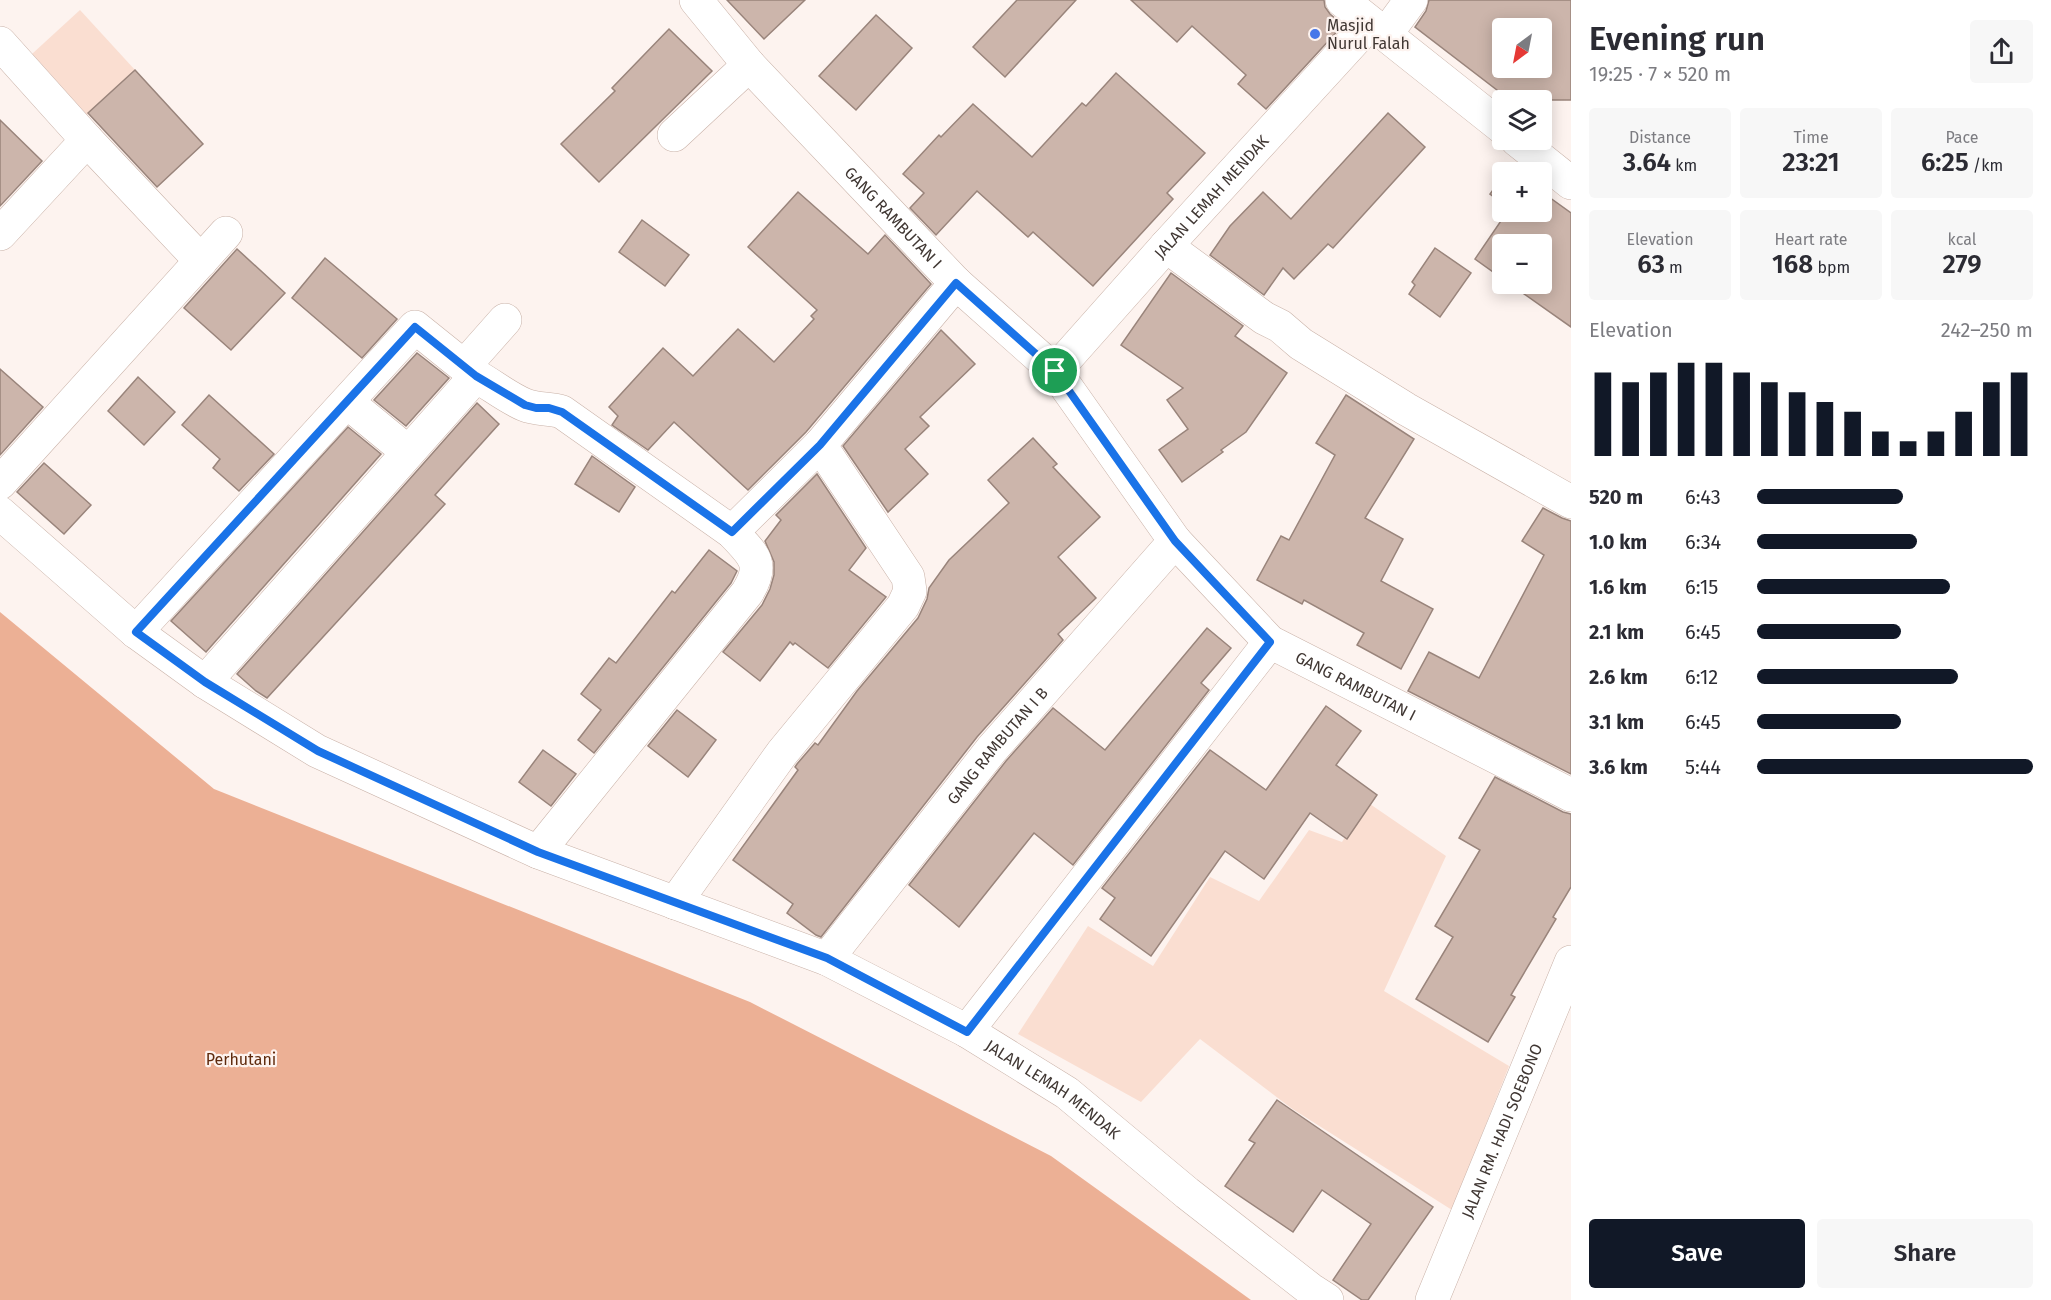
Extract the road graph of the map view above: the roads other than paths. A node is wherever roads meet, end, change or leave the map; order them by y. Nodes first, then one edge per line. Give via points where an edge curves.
1 (696, 0) edge
2 (1342, 0) edge
3 (1411, 0) edge
4 (1378, 28) junction
5 (0, 43) edge
6 (749, 65) junction
7 (1492, 119) edge
8 (674, 135) dead end
9 (87, 140) junction
10 (1530, 150) edge
11 (1571, 183) edge
12 (226, 233) dead end
13 (0, 234) edge
14 (1166, 246) junction
15 (201, 261) junction
16 (956, 283) junction
17 (505, 320) dead end
18 (1055, 371) junction
19 (472, 372) junction
20 (347, 402) junction
21 (820, 445) junction
22 (408, 452) junction
23 (0, 483) edge
24 (1571, 502) edge
25 (0, 513) edge
26 (732, 532) junction
27 (1175, 541) junction
28 (136, 632) junction
29 (1270, 642) junction
30 (205, 682) junction
31 (1571, 795) edge
32 (538, 852) junction
33 (675, 903) junction
34 (827, 958) junction
35 (1571, 962) edge
36 (967, 1032) junction
37 (1327, 1300) edge
38 (1432, 1300) edge

1 - 6 street, GANG RAMBUTAN I
2 - 4 street
3 - 4 street, JALAN LEMAH MENDAK
4 - 7 street
4 - 14 street, JALAN LEMAH MENDAK
5 - 9 street
6 - 8 street
6 - 16 street, GANG RAMBUTAN I
9 - 13 street
9 - 15 street
10 - 11 street
12 - 15 street
14 - 18 street, JALAN LEMAH MENDAK
14 - 24 street via 1301,344 1406,409
15 - 23 street
16 - 18 street, GANG RAMBUTAN I
16 - 21 street
17 - 19 street via 470,360
18 - 27 street, GANG RAMBUTAN I
19 - 20 street via 415,327
19 - 22 street
19 - 26 street via 525,405 562,412
20 - 22 street
20 - 28 street
21 - 26 street
21 - 33 street via 908,577 910,591 903,606 782,753
22 - 30 street
25 - 28 street, JALAN LEMAH MENDAK
26 - 32 street via 757,564 747,593
27 - 29 street, GANG RAMBUTAN I
27 - 34 street, GANG RAMBUTAN I B via 992,749
28 - 30 street, JALAN LEMAH MENDAK
29 - 31 street, GANG RAMBUTAN I
29 - 36 street
30 - 32 street, JALAN LEMAH MENDAK via 318,751
32 - 33 street, JALAN LEMAH MENDAK
33 - 34 street, JALAN LEMAH MENDAK
34 - 36 street, JALAN LEMAH MENDAK
35 - 38 street, JALAN RM. HADI SOEBONO
36 - 37 street, JALAN LEMAH MENDAK via 1067,1093 1187,1193

